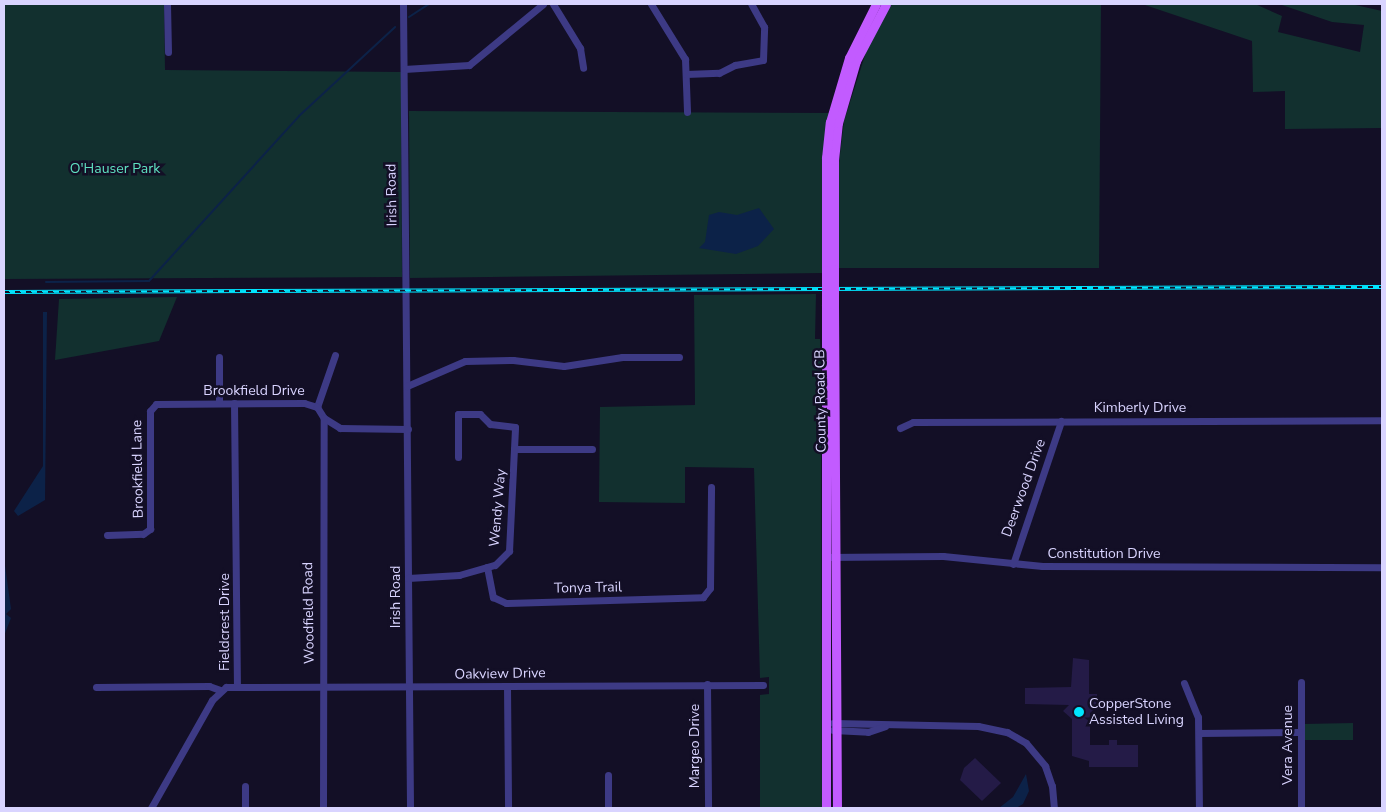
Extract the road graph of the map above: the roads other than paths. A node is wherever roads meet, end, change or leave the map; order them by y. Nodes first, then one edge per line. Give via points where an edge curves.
1 (167, 4) edge
2 (403, 4) edge
3 (544, 4) edge
4 (553, 4) edge
5 (651, 4) edge
6 (751, 4) edge
7 (876, 4) edge
8 (886, 4) edge
9 (168, 52) dead end
10 (583, 68) dead end
11 (404, 69) junction
12 (686, 74) junction
13 (687, 112) dead end
14 (830, 270) junction
15 (830, 305) junction
16 (335, 355) dead end
17 (219, 357) dead end
18 (679, 357) dead end
19 (407, 386) junction
20 (234, 403) junction
21 (219, 404) junction
22 (152, 407) joint
23 (317, 407) junction
24 (324, 418) junction
25 (1382, 420) edge
26 (1061, 421) junction
27 (900, 428) dead end
28 (408, 429) junction
29 (514, 449) junction
30 (592, 449) dead end
31 (458, 458) dead end
32 (711, 487) dead end
33 (106, 535) dead end
34 (826, 557) junction
35 (836, 557) junction
36 (1013, 564) junction
37 (1382, 566) edge
38 (487, 567) junction
39 (408, 578) junction
40 (1184, 682) dead end
41 (1300, 682) dead end
42 (707, 684) junction
43 (237, 685) junction
44 (323, 685) junction
45 (763, 685) dead end
46 (409, 686) junction
47 (506, 686) junction
48 (96, 687) dead end
49 (220, 690) junction
50 (837, 721) junction
51 (826, 726) junction
52 (886, 726) junction
53 (837, 732) junction
54 (1300, 732) junction
55 (1199, 733) junction
56 (608, 775) dead end
57 (245, 786) dead end
58 (151, 808) edge
59 (245, 808) edge
60 (323, 808) edge
61 (410, 808) edge
62 (508, 808) edge
63 (608, 808) edge
64 (708, 808) edge
65 (826, 808) edge
66 (837, 808) edge
67 (1054, 808) edge
68 (1199, 808) edge
69 (1301, 808) edge

1 - 9 street
2 - 11 street, Irish Road
3 - 11 street via 469,65
4 - 10 street via 580,48
5 - 12 street via 685,59
6 - 12 street via 764,27 763,60 735,64 719,73
7 - 14 main road, County Road CB via 848,58 830,122 826,158
8 - 14 main road, County Road CB via 856,61 838,123
11 - 19 street, Irish Road
12 - 13 street
14 - 15 main road, County Road CB, bridge
15 - 34 main road, County Road CB
15 - 35 main road, County Road CB
16 - 23 street
17 - 21 street
18 - 19 street via 622,357 564,366 513,360 465,361
19 - 28 street, Irish Road
20 - 21 street, Brookfield Drive
20 - 23 street, Brookfield Drive via 304,403
20 - 43 street, Fieldcrest Drive
21 - 22 street, Brookfield Drive
22 - 33 street, Brookfield Lane via 149,531
23 - 24 street, Brookfield Drive
24 - 28 street via 346,429
24 - 44 street, Woodfield Road
25 - 26 street, Kimberly Drive
26 - 27 street, Kimberly Drive via 913,422
26 - 36 street, Deerwood Drive
28 - 39 street, Irish Road
29 - 30 street
29 - 31 street, Wendy Way via 514,426 490,424 480,414 458,414
29 - 38 street, Wendy Way via 509,551 500,562
32 - 38 street, Tonya Trail via 708,595 699,598 506,603 493,597
34 - 35 street, Constitution Drive
34 - 51 main road, County Road CB
35 - 36 street, Constitution Drive via 943,556
35 - 50 main road, County Road CB
36 - 37 street, Constitution Drive
38 - 39 street, Wendy Way via 451,576
39 - 46 street, Irish Road
40 - 55 street via 1196,711
41 - 54 street, Vera Avenue
42 - 45 street, Oakview Drive
42 - 47 street, Oakview Drive
42 - 64 street, Margeo Drive
43 - 44 street, Oakview Drive
43 - 49 street, Fieldcrest Drive
44 - 46 street, Oakview Drive
44 - 60 street, Woodfield Road
46 - 47 street, Oakview Drive
46 - 61 street, Irish Road
47 - 62 street
48 - 49 street via 209,686
49 - 58 street, Fieldcrest Drive
50 - 51 street
50 - 52 street
50 - 53 main road, County Road CB
51 - 53 street
51 - 65 main road, County Road CB
52 - 53 street via 868,732
52 - 67 street via 978,726 1007,732 1026,743 1045,766 1052,786
53 - 66 main road, County Road CB
54 - 55 street
54 - 69 street, Vera Avenue
55 - 68 street
56 - 63 street
57 - 59 street

